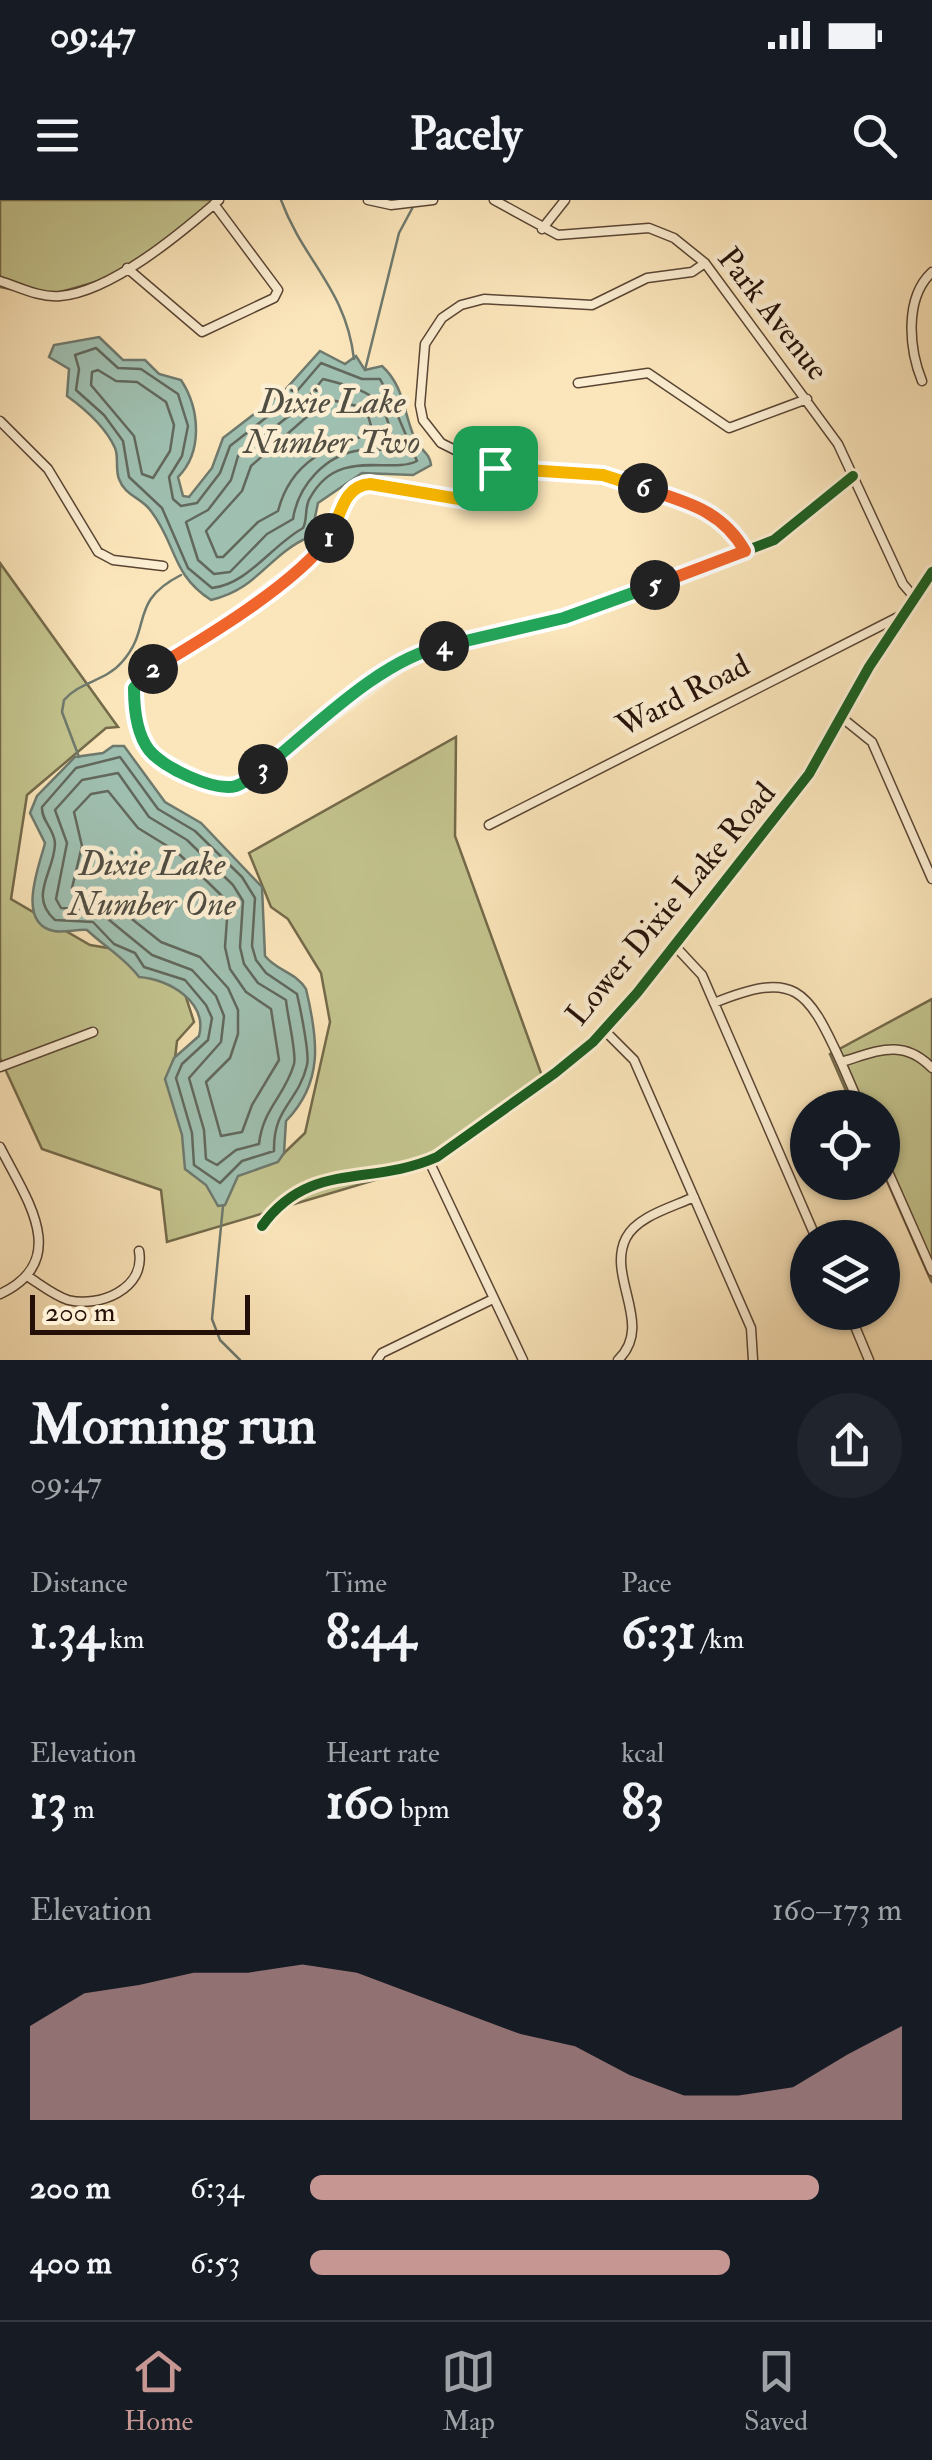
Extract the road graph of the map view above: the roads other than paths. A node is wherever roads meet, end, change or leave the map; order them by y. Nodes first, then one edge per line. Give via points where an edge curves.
1 (368, 200) edge
2 (433, 200) edge
3 (494, 200) edge
4 (565, 200) edge
5 (216, 202) edge
6 (542, 228) junction
7 (706, 263) junction
8 (126, 268) junction
9 (932, 272) edge
10 (0, 281) edge
11 (922, 381) dead end
12 (578, 383) dead end
13 (807, 399) junction
14 (0, 421) edge
15 (495, 468) junction
16 (853, 476) junction
17 (745, 551) junction
18 (162, 566) dead end
19 (932, 572) edge
20 (914, 597) junction
21 (902, 615) junction
22 (841, 717) junction
23 (489, 825) dead end
24 (932, 879) edge
25 (674, 946) junction
26 (714, 1003) junction
27 (604, 1030) junction
28 (93, 1032) dead end
29 (841, 1062) junction
30 (0, 1067) edge
31 (932, 1068) edge
32 (853, 1090) edge
33 (0, 1150) edge
34 (428, 1161) junction
35 (694, 1197) junction
36 (900, 1199) edge
37 (808, 1220) edge
38 (262, 1226) dead end
39 (138, 1251) dead end
40 (932, 1271) edge
41 (27, 1276) junction
42 (0, 1294) edge
43 (493, 1299) junction
44 (857, 1330) edge
45 (376, 1360) edge
46 (523, 1360) edge
47 (618, 1360) edge
48 (753, 1360) edge
49 (870, 1360) edge

1 - 2 street
3 - 6 street, Park Avenue
4 - 6 street
5 - 8 street
5 - 8 street via 278,290 274,298 202,332
6 - 7 street, Park Avenue via 572,237 649,228
7 - 13 street, Park Avenue
7 - 15 street via 692,272 647,278 592,304 484,299 442,318 422,355 423,420 441,444
8 - 10 street via 61,296
9 - 11 street via 915,297 912,356
12 - 13 street via 648,373 729,428
13 - 16 street, Park Avenue
14 - 18 street via 48,469 98,552
15 - 17 street via 603,475 692,504 724,522
15 - 17 street via 489,490 471,501 356,487 328,540 308,561 134,688 134,709 154,755 204,781 238,786 413,655 598,607
16 - 17 street via 788,532
16 - 20 street, Park Avenue
19 - 20 street, Lower Dixie Lake Road
20 - 21 street, Lower Dixie Lake Road
21 - 22 street, Lower Dixie Lake Road
21 - 23 street, Ward Road
22 - 24 street via 872,742
22 - 25 street, Lower Dixie Lake Road via 810,774
25 - 26 street via 691,959
25 - 27 street, Lower Dixie Lake Road
26 - 29 street via 755,986 786,988 818,1012
26 - 37 street
27 - 34 street, Lower Dixie Lake Road via 555,1073
27 - 35 street via 634,1060
28 - 30 street
29 - 31 street via 888,1047
29 - 32 street
33 - 41 street via 39,1228 38,1254
34 - 38 street, Lower Dixie Lake Road via 312,1183 284,1198
34 - 43 street
35 - 47 street via 640,1222 626,1238 622,1260 634,1327
35 - 48 street via 751,1328
36 - 40 street
39 - 41 street via 134,1279 98,1301 65,1299
41 - 42 street
43 - 45 street
43 - 46 street
44 - 49 street

